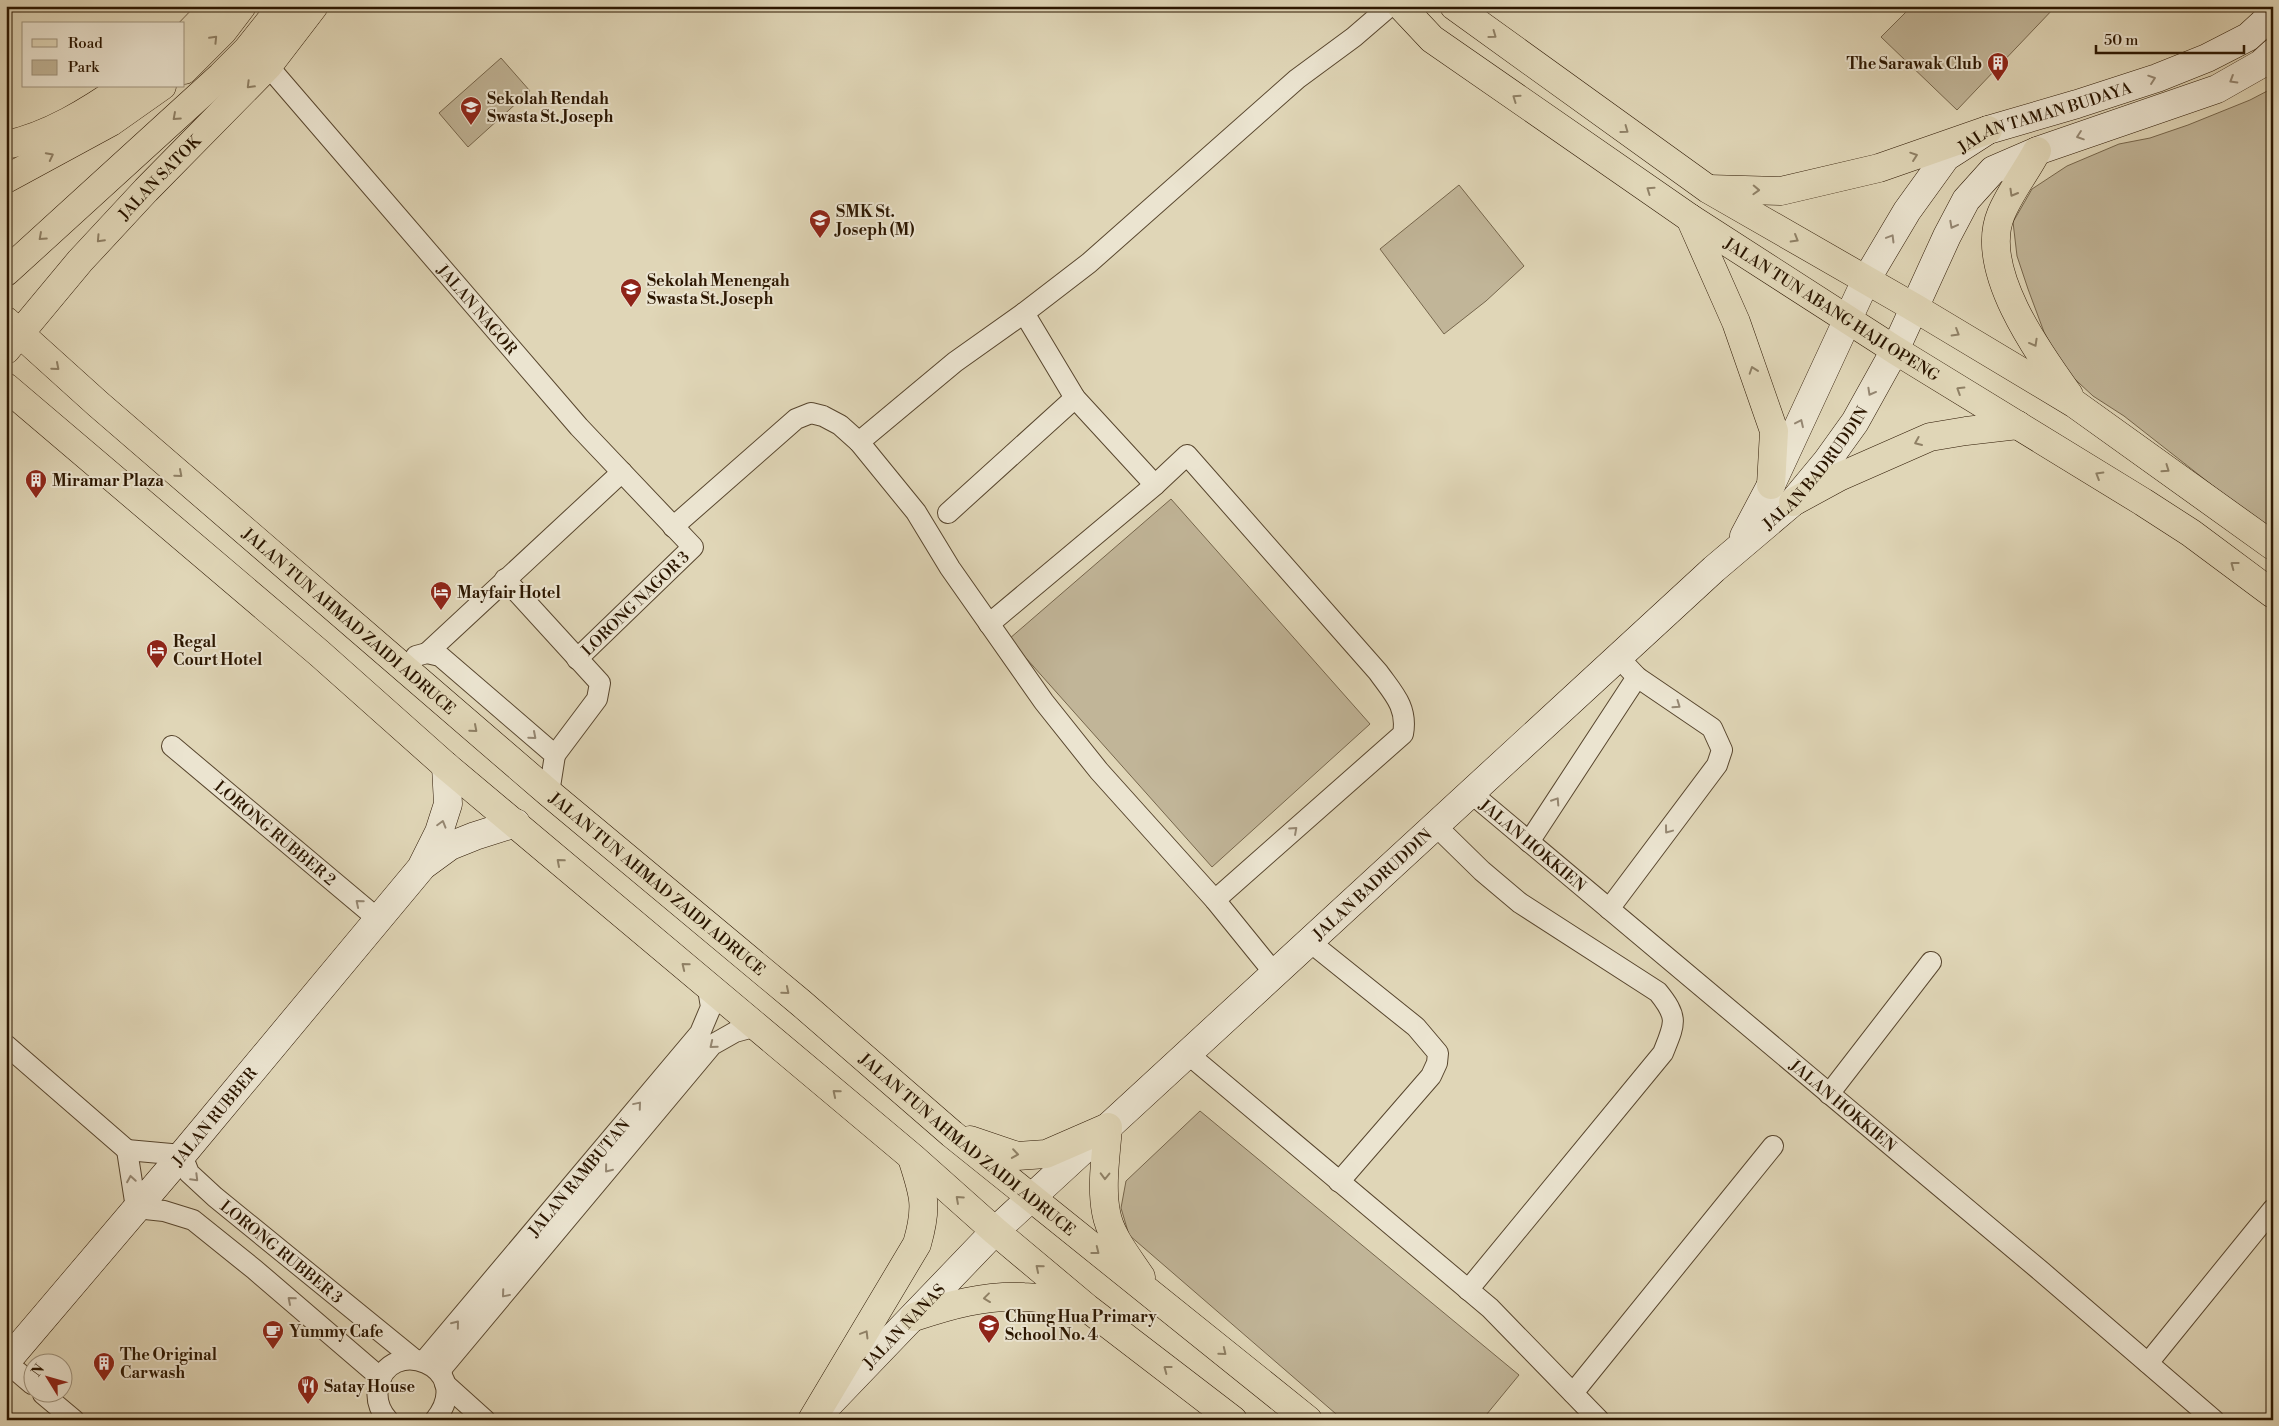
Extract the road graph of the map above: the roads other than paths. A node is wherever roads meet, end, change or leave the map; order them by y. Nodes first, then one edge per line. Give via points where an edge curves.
1 (215, 6) edge
2 (242, 6) edge
3 (282, 6) edge
4 (314, 6) edge
5 (1390, 6) edge
6 (1401, 6) edge
7 (1454, 6) edge
8 (2273, 14) edge
9 (185, 37) edge
10 (2273, 53) edge
11 (268, 66) junction
12 (185, 69) edge
13 (122, 88) edge
14 (159, 88) edge
15 (1988, 130) junction
16 (6, 145) edge
17 (2037, 151) junction
18 (6, 179) edge
19 (1708, 189) junction
20 (1690, 218) junction
21 (6, 272) edge
22 (1866, 280) junction
23 (1915, 308) junction
24 (1024, 314) junction
25 (1848, 320) junction
26 (11, 335) edge
27 (1895, 350) junction
28 (6, 388) edge
29 (1075, 398) junction
30 (2075, 404) junction
31 (2018, 425) junction
32 (859, 442) junction
33 (622, 472) junction
34 (1155, 485) junction
35 (1771, 486) junction
36 (1793, 502) junction
37 (948, 513) dead end
38 (674, 527) junction
39 (2273, 546) edge
40 (693, 547) joint
41 (1714, 570) junction
42 (505, 579) junction
43 (2273, 594) edge
44 (989, 624) junction
45 (427, 653) junction
46 (1618, 658) junction
47 (577, 659) junction
48 (396, 662) junction
49 (1637, 677) junction
50 (172, 746) dead end
51 (555, 755) junction
52 (446, 766) junction
53 (549, 793) junction
54 (1471, 793) junction
55 (516, 824) junction
56 (1436, 826) junction
57 (1529, 842) junction
58 (420, 868) junction
59 (1215, 900) junction
60 (1609, 908) junction
61 (378, 919) junction
62 (1310, 942) junction
63 (1931, 962) dead end
64 (1275, 974) junction
65 (707, 984) junction
66 (757, 1026) junction
67 (6, 1045) edge
68 (1188, 1054) junction
69 (1829, 1094) junction
70 (1108, 1128) junction
71 (952, 1134) junction
72 (1773, 1146) dead end
73 (128, 1150) junction
74 (182, 1155) junction
75 (912, 1157) junction
76 (1339, 1182) junction
77 (1030, 1199) junction
78 (136, 1208) junction
79 (2273, 1209) edge
80 (995, 1232) junction
81 (1468, 1290) junction
82 (1153, 1296) junction
83 (1087, 1308) junction
84 (914, 1317) junction
85 (419, 1360) junction
86 (6, 1362) edge
87 (2148, 1363) junction
88 (22, 1376) edge
89 (381, 1378) junction
90 (443, 1379) junction
91 (1573, 1393) junction
92 (56, 1404) edge
93 (381, 1417) edge
94 (74, 1420) edge
95 (435, 1420) edge
96 (485, 1420) edge
97 (813, 1420) edge
98 (1233, 1420) edge
99 (1308, 1420) edge
100 (1598, 1420) edge
101 (2214, 1420) edge

1 - 9 main road
12 -> 2 main road via 223,31
3 -> 21 main road, JALAN SATOK via 248,50
4 - 11 main road, JALAN SATOK
5 - 24 street via 1297,79 1089,263
20 -> 6 main road, JALAN TUN ABANG HAJI OPENG via 1432,39
7 -> 19 main road
15 -> 8 main road, JALAN TAMAN BUDAYA via 2157,78 2207,58 2248,37
10 -> 17 main road, JALAN TAMAN BUDAYA via 2261,64 2217,90
11 -> 26 main road, JALAN SATOK via 146,190
11 - 33 street, JALAN NAGOR via 579,427
13 - 16 main road via 63,124
18 -> 14 main road via 111,122
19 -> 15 main road via 1781,191 1879,168
22 -> 15 main road, JALAN TAMAN BUDAYA via 1907,211 1946,157
17 -> 23 main road, JALAN TAMAN BUDAYA via 1993,170 1966,200
17 -> 30 main road via 2000,216 1995,250 2003,285 2042,358
19 -> 22 main road
20 - 25 main road, JALAN TUN ABANG HAJI OPENG
35 -> 20 main road via 1774,431 1736,322
22 - 23 main road
22 - 25 main road, JALAN TAMAN BUDAYA
23 - 27 main road, JALAN TAMAN BUDAYA
23 -> 30 main road
24 - 29 street
24 - 32 street via 955,362
25 - 27 main road, JALAN TUN ABANG HAJI OPENG
35 -> 25 main road, JALAN BADRUDDIN
26 -> 48 main road, JALAN TUN AHMAD ZAIDI ADRUCE
31 -> 27 main road, JALAN TUN ABANG HAJI OPENG
27 -> 36 main road, JALAN BADRUDDIN via 1855,422
28 - 52 main road via 319,653
29 - 34 street
29 - 37 street
30 -> 39 main road
31 -> 36 main road via 1930,437 1839,477
43 -> 31 main road, JALAN TUN ABANG HAJI OPENG via 2191,533
32 - 38 street via 840,425 823,416 811,413 796,419
32 - 44 street via 916,512
33 - 38 street, JALAN NAGOR
33 - 42 street
34 - 44 street
59 -> 34 street via 1403,734 1406,719 1399,701 1378,672 1187,455
35 - 41 main road, JALAN BADRUDDIN via 1746,533
36 - 41 main road, JALAN BADRUDDIN
38 - 40 street, JALAN NAGOR
40 - 47 street, LORONG NAGOR 3
41 - 46 main road, JALAN BADRUDDIN
42 - 45 street
42 - 47 street
44 - 59 street via 1044,702 1099,771
45 - 48 street
45 -> 51 street via 440,656
46 - 49 street
46 - 54 main road, JALAN BADRUDDIN
47 - 51 street via 600,683 597,699
48 -> 53 main road, JALAN TUN AHMAD ZAIDI ADRUCE
57 -> 49 street
49 -> 60 street via 1712,728 1722,750 1717,765
61 -> 50 street, LORONG RUBBER 2
51 - 53 street
52 - 55 main road
58 -> 52 main road, JALAN RUBBER via 440,832 448,804
53 -> 71 main road, JALAN TUN AHMAD ZAIDI ADRUCE
54 - 56 main road, JALAN BADRUDDIN
54 - 57 street, JALAN HOKKIEN
55 - 58 main road, JALAN RUBBER via 450,846
65 -> 55 main road
56 - 62 main road, JALAN BADRUDDIN
56 - 81 street via 1520,903 1658,992 1672,1010 1673,1029 1663,1053
57 - 60 street, JALAN HOKKIEN
58 - 61 main road, JALAN RUBBER
59 - 64 street
60 - 69 street, JALAN HOKKIEN
61 - 74 main road, JALAN RUBBER
62 - 64 main road, JALAN BADRUDDIN
62 - 76 street via 1416,1027 1438,1053 1431,1076
63 - 69 street
64 - 68 main road, JALAN BADRUDDIN
65 - 66 main road
85 -> 65 street, JALAN RAMBUTAN via 700,1033 711,1008
75 -> 66 main road
66 -> 90 street, JALAN RAMBUTAN via 735,1032 712,1044 443,1366
67 - 73 street
68 - 70 main road, JALAN BADRUDDIN
68 - 76 street
69 - 87 street, JALAN HOKKIEN
71 -> 70 main road via 1017,1156 1046,1154
70 - 77 main road, JALAN BADRUDDIN
70 -> 82 main road via 1106,1213 1116,1239
71 - 77 main road, JALAN TUN AHMAD ZAIDI ADRUCE
72 - 91 street
73 - 74 street
78 -> 73 street
74 - 78 main road, JALAN RUBBER
74 -> 85 street, LORONG RUBBER 3 via 189,1172 215,1197
80 -> 75 main road
97 -> 75 main road via 916,1244 924,1219 923,1193
76 - 81 street
77 - 80 main road, JALAN NANAS
77 -> 82 main road, JALAN TUN AHMAD ZAIDI ADRUCE
78 - 86 main road, JALAN RUBBER
89 -> 78 street, LORONG RUBBER 3 via 193,1220 164,1211
79 - 87 street
83 -> 80 main road
80 - 84 main road, JALAN NANAS
81 - 91 street via 1490,1308
82 -> 99 main road, JALAN TUN AHMAD ZAIDI ADRUCE
83 -> 84 main road via 1026,1297 992,1297
98 -> 83 main road
84 - 97 main road, JALAN NANAS
85 - 89 street via 395,1364
85 - 90 street, LORONG RUBBER 3
86 - 88 street
87 - 101 street, JALAN HOKKIEN
89 - 93 street via 377,1393
90 - 95 street via 446,1403
90 - 96 street, LORONG RUBBER 3
91 - 100 street
92 - 94 street

